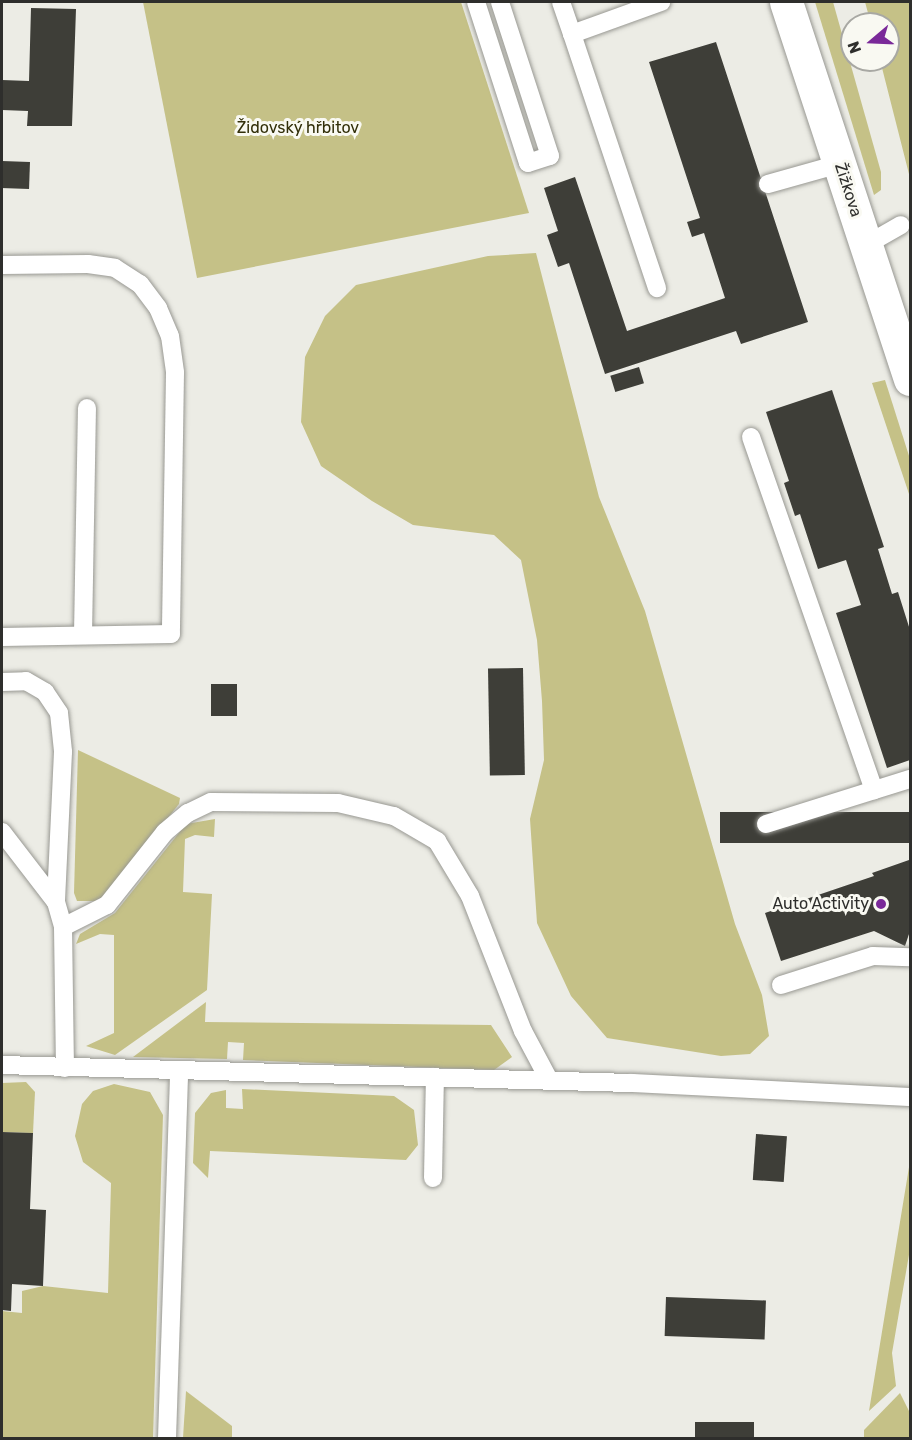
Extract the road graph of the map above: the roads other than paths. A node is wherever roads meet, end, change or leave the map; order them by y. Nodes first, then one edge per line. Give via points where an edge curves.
1 (476, 2) edge
2 (500, 2) edge
3 (561, 2) edge
4 (661, 2) edge
5 (786, 2) edge
6 (572, 34) junction
7 (839, 164) junction
8 (768, 184) dead end
9 (901, 225) dead end
10 (866, 245) junction
11 (2, 266) edge
12 (657, 288) dead end
13 (910, 379) edge
14 (87, 408) dead end
15 (751, 437) dead end
16 (82, 635) junction
17 (2, 637) edge
18 (2, 682) edge
19 (910, 779) edge
20 (874, 790) junction
21 (766, 824) dead end
22 (2, 832) edge
23 (57, 902) junction
24 (63, 927) junction
25 (910, 957) edge
26 (781, 985) dead end
27 (2, 1065) edge
28 (65, 1068) junction
29 (179, 1071) junction
30 (435, 1077) junction
31 (549, 1080) junction
32 (910, 1097) edge
33 (433, 1178) dead end
34 (167, 1438) edge

1 - 2 lane via 528,163 550,156
3 - 6 lane
4 - 6 lane
5 - 7 main road, Žižkova
6 - 12 lane
7 - 8 lane
7 - 10 main road, Žižkova
9 - 10 lane
10 - 13 main road, Žižkova
11 - 16 lane via 88,264 115,268 140,284 158,308 170,336 175,373 171,634
14 - 16 lane
15 - 20 lane
16 - 17 lane
18 - 23 lane via 26,681 45,692 59,713 63,752
19 - 20 lane
20 - 21 lane
22 - 23 lane
23 - 24 lane
24 - 28 lane
24 - 31 lane via 107,905 165,832 188,813 212,802 338,803 394,816 437,841 470,896 523,1031
25 - 26 lane via 873,956
27 - 28 lane
28 - 29 lane
29 - 30 lane
29 - 34 lane
30 - 31 lane
30 - 33 lane
31 - 32 lane

